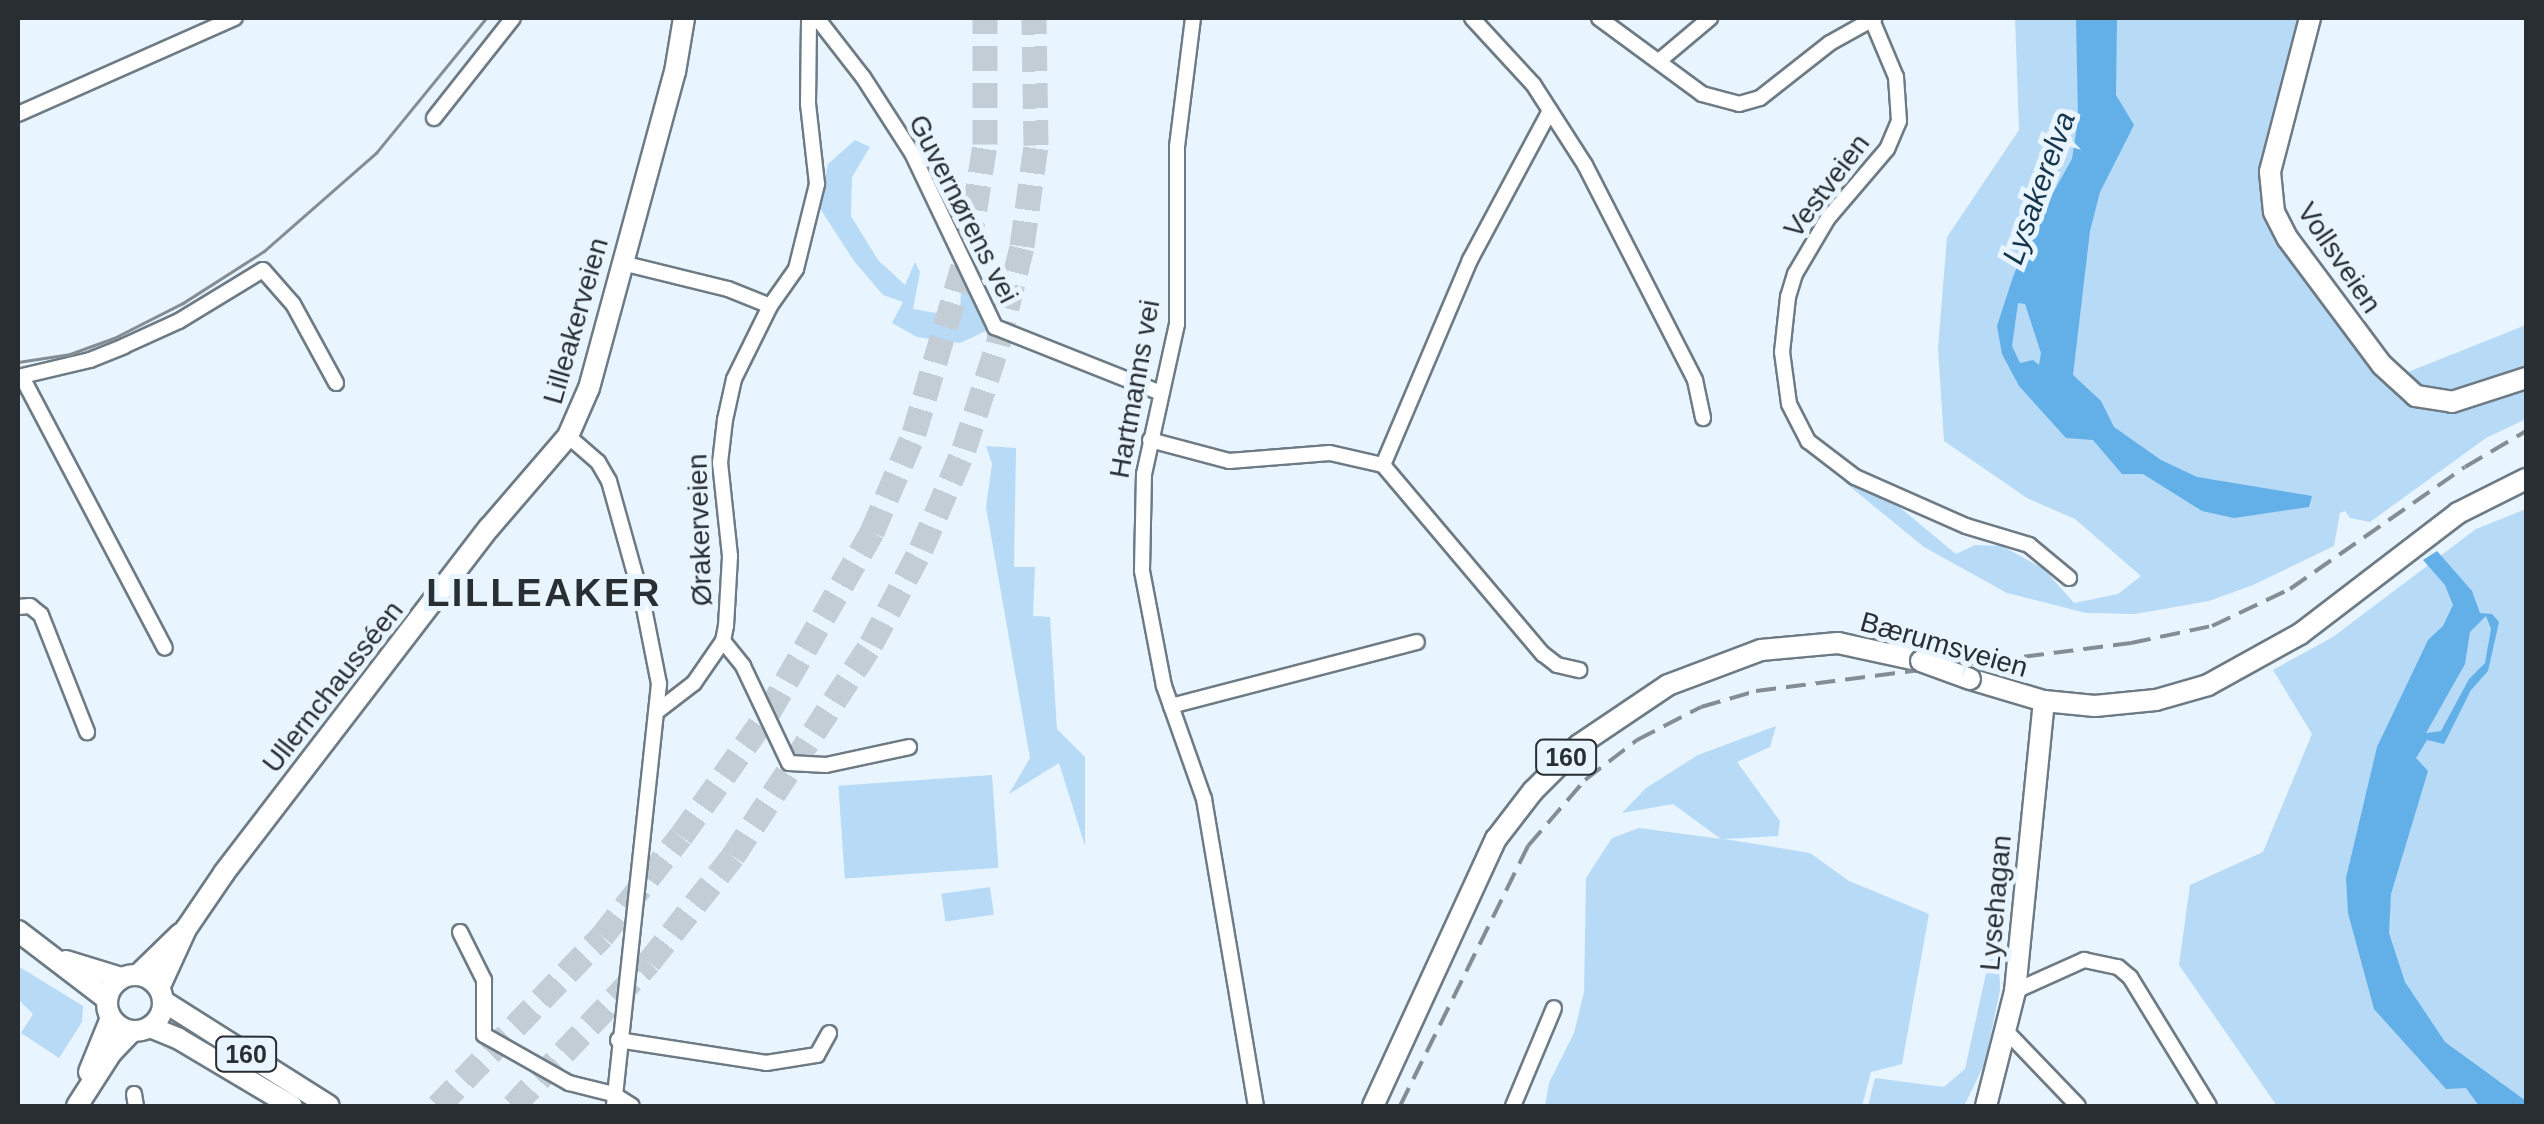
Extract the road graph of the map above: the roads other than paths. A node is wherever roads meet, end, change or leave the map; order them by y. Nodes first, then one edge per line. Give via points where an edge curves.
1 (235, 18) edge
2 (514, 18) edge
3 (684, 18) edge
4 (809, 18) edge
5 (817, 18) edge
6 (1194, 18) edge
7 (1472, 18) edge
8 (1599, 18) edge
9 (1710, 18) edge
10 (2310, 18) edge
11 (1874, 19) edge
12 (1658, 60) junction
13 (1550, 111) junction
14 (18, 114) edge
15 (434, 118) dead end
16 (622, 263) junction
17 (770, 306) junction
18 (20, 377) edge
19 (2526, 378) edge
20 (336, 384) dead end
21 (1161, 393) junction
22 (1703, 418) dead end
23 (568, 436) junction
24 (1150, 440) junction
25 (1383, 465) junction
26 (2526, 479) edge
27 (2069, 578) dead end
28 (18, 607) edge
29 (722, 641) junction
30 (1417, 642) dead end
31 (165, 648) dead end
32 (1579, 670) dead end
33 (2044, 701) junction
34 (1171, 706) junction
35 (659, 710) junction
36 (86, 732) dead end
37 (908, 748) dead end
38 (186, 929) junction
39 (18, 932) edge
40 (460, 932) dead end
41 (52, 956) junction
42 (130, 976) junction
43 (2015, 991) junction
44 (161, 994) junction
45 (109, 1008) junction
46 (1554, 1008) dead end
47 (141, 1029) junction
48 (829, 1033) dead end
49 (2008, 1033) junction
50 (618, 1040) junction
51 (81, 1100) edge
52 (614, 1100) edge
53 (292, 1106) edge
54 (329, 1106) edge
55 (632, 1106) edge
56 (1256, 1106) edge
57 (1373, 1106) edge
58 (1513, 1106) edge
59 (1986, 1106) edge
60 (2078, 1106) edge
61 (2209, 1106) edge

1 - 14 street
2 - 15 street
3 - 16 main road, Lilleakerveien
4 - 17 street, Ørakerveien via 816,184 796,268
5 - 21 street, Guvernørens vei via 912,153 996,326
6 - 21 street, Hartmanns vei via 1177,146 1176,324
7 - 13 street
8 - 12 street, Vestveien
9 - 12 street
10 - 19 main road, Vollsveien via 2270,172 2270,198 2288,239 2382,365 2416,396 2452,402
11 - 12 street, Vestveien via 1830,43 1760,98 1739,104 1702,94
11 - 27 street, Vestveien via 1892,61 1899,121 1887,149 1828,218 1796,274 1782,352 1790,404 1808,440 1855,476 1966,526 2029,544
13 - 22 street via 1695,380
13 - 25 street via 1470,260
16 - 17 street
16 - 23 main road, Lilleakerveien via 584,404
17 - 29 street, Ørakerveien via 734,379 722,436 730,556
18 - 20 street via 90,360 168,327 263,270 294,304
18 - 31 street
21 - 24 street, Hartmanns vei
23 - 35 street, Lilleakerveien via 598,462 609,482 652,640
23 - 38 main road, Ullernchausséen via 489,528
24 - 25 street via 1229,460 1330,452
24 - 34 street, Hartmanns vei via 1142,571
25 - 32 street via 1542,654
26 - 33 main road, Bærumsveien / 160 via 2442,524 2270,654 2191,691 2116,705
28 - 36 street via 41,615
29 - 35 street, Ørakerveien via 682,695
29 - 37 street, Ørakerveien via 743,666 789,763 826,765
30 - 34 street
33 - 43 main road, Lysehagan
33 - 57 main road, Bærumsveien / 160, bridge via 1921,661 1838,643 1761,650 1668,685 1579,744 1533,791 1488,853
34 - 56 street, Hartmanns vei via 1204,799
35 - 50 street, Lilleakerveien
38 - 42 main road, Ullernchausséen
38 - 44 main road, Ullernchausséen
39 - 41 main road, 160
40 - 52 street via 484,980 484,1035
41 - 42 main road, 160
41 - 45 main road, 160
42 - 44 main road, 160
42 - 45 main road, Ullernchausséen
43 - 49 main road, Lysehagan
43 - 61 street via 2084,960 2118,966
44 - 47 main road, Ullernchausséen via 160,1016
44 - 54 main road, 160
45 - 47 main road, 160
45 - 51 main road
46 - 58 street
47 - 51 main road
47 - 53 main road, 160 via 196,1049
48 - 50 street via 817,1055 766,1064
49 - 59 main road, Lysehagan
49 - 60 street
50 - 52 street, Lilleakerveien
52 - 55 street

